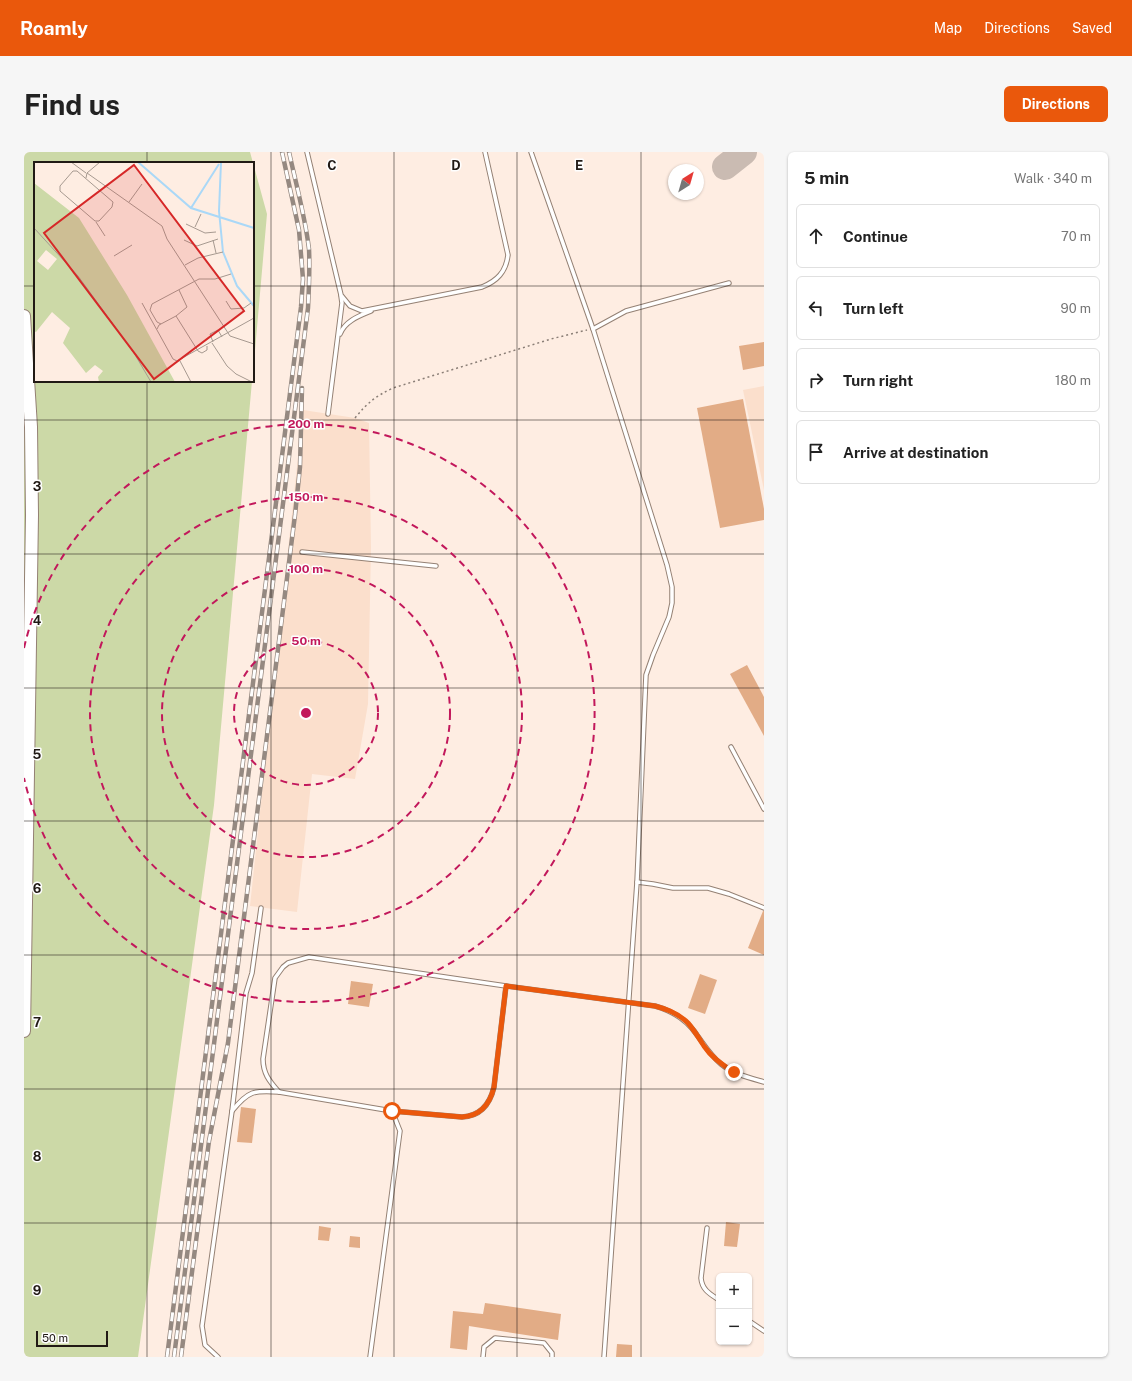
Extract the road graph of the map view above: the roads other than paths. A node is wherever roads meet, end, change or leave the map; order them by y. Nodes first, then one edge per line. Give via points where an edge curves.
1 (307, 152) edge
2 (485, 152) edge
3 (532, 152) edge
4 (729, 283) dead end
5 (341, 295) junction
6 (376, 310) junction
7 (24, 316) edge
8 (593, 329) junction
9 (338, 339) junction
10 (328, 414) dead end
11 (302, 552) dead end
12 (436, 566) dead end
13 (731, 747) dead end
14 (764, 809) edge
15 (636, 882) junction
16 (261, 908) dead end
17 (764, 908) edge
18 (506, 986) junction
19 (628, 1002) junction
20 (24, 1031) edge
21 (764, 1082) edge
22 (279, 1092) junction
23 (232, 1111) junction
24 (392, 1111) junction
25 (707, 1228) dead end
26 (716, 1298) edge
27 (752, 1323) edge
28 (764, 1331) edge
29 (218, 1357) edge
30 (370, 1357) edge
31 (483, 1357) edge
32 (552, 1357) edge
33 (604, 1357) edge

1 - 5 lane
2 - 6 lane via 508,255 502,273 482,287
3 - 8 lane
4 - 8 lane via 626,311
5 - 6 lane via 355,309
5 - 9 lane
6 - 9 lane via 349,322 341,330
7 - 20 main road via 31,420 32,515
8 - 15 lane via 672,587 669,617 646,676
9 - 10 lane
11 - 12 lane
13 - 14 lane
15 - 17 lane via 673,888 708,888
15 - 19 lane
16 - 23 lane via 252,973 246,993
18 - 19 lane
18 - 22 lane via 309,957 288,963 275,978 263,1058 268,1080
18 - 24 lane via 494,1087 485,1107 473,1115 462,1117
19 - 21 lane via 671,1011 688,1023 722,1066
19 - 33 lane
22 - 23 lane via 255,1091 242,1098
22 - 24 lane
23 - 29 lane via 202,1326 205,1345
24 - 30 lane via 400,1131
25 - 26 lane via 701,1278 706,1290
27 - 28 lane
31 - 32 lane via 484,1347 495,1338 544,1343

